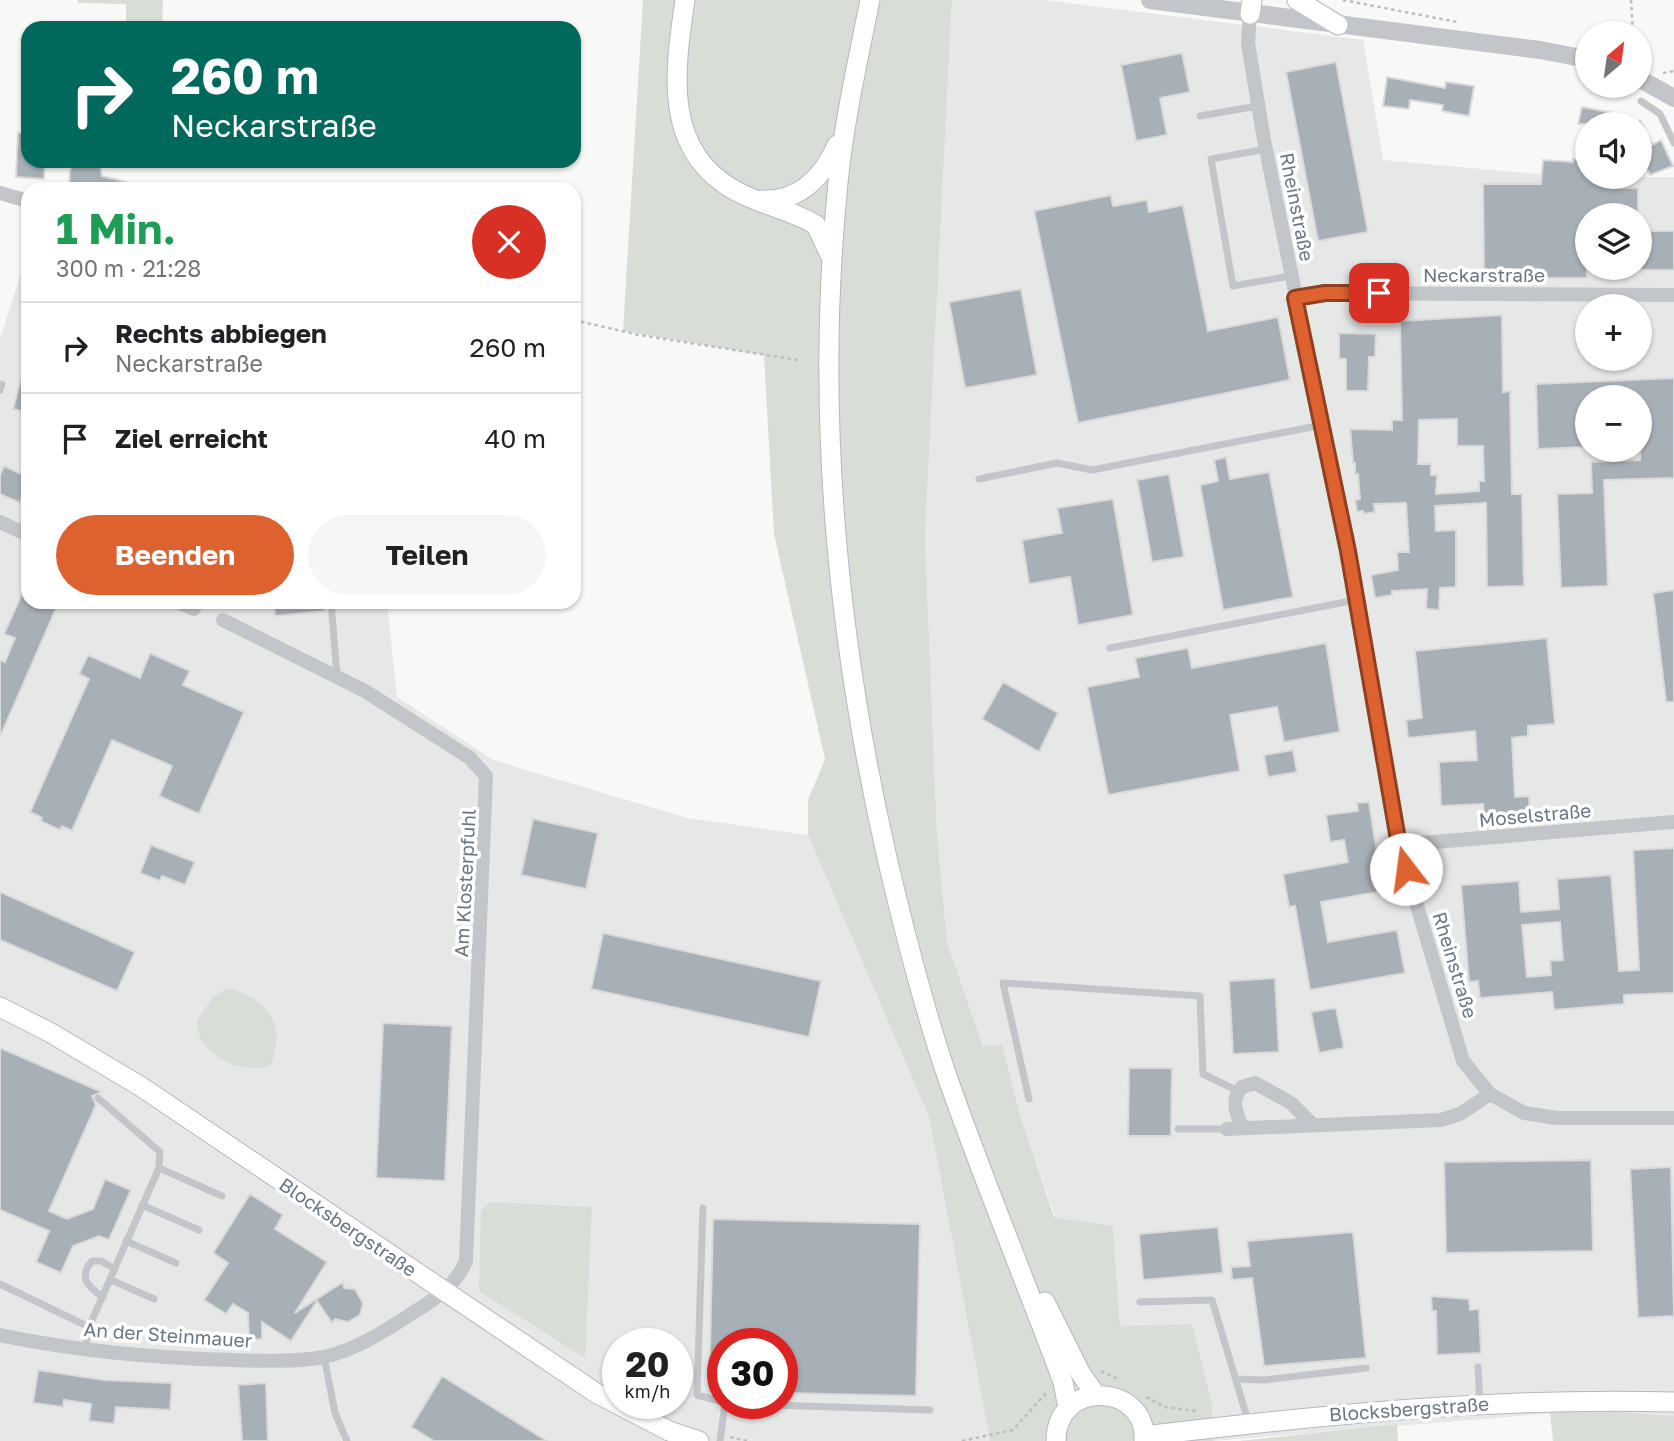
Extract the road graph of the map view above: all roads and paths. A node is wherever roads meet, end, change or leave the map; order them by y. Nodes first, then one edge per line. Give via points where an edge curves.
1 (685, 0) edge
2 (870, 0) edge
3 (1150, 0) edge
4 (1297, 0) edge
5 (1631, 0) edge
6 (1251, 7) edge
7 (1632, 21) edge
8 (1338, 24) junction
9 (1575, 57) edge
10 (1652, 86) edge
11 (1674, 98) edge
12 (1641, 101) dead end
13 (850, 102) junction
14 (1258, 106) junction
15 (1200, 116) dead end
16 (1674, 143) edge
17 (1266, 149) junction
18 (0, 193) edge
19 (21, 199) edge
20 (755, 200) junction
21 (832, 259) junction
22 (1291, 276) junction
23 (1674, 295) edge
24 (1295, 298) junction
25 (581, 322) edge
26 (798, 360) dead end
27 (1322, 425) junction
28 (979, 479) dead end
29 (0, 522) edge
30 (21, 532) edge
31 (1356, 600) junction
32 (332, 609) edge
33 (223, 620) dead end
34 (1110, 648) dead end
35 (337, 675) junction
36 (1674, 822) edge
37 (1399, 845) junction
38 (0, 1007) edge
39 (1238, 1091) junction
40 (1490, 1094) junction
41 (98, 1098) dead end
42 (1029, 1099) dead end
43 (1674, 1118) edge
44 (1312, 1124) junction
45 (1243, 1128) junction
46 (1178, 1129) dead end
47 (1227, 1129) joint
48 (159, 1168) junction
49 (222, 1196) dead end
50 (142, 1205) junction
51 (703, 1208) dead end
52 (199, 1230) dead end
53 (126, 1241) junction
54 (176, 1263) dead end
55 (115, 1269) junction
56 (111, 1280) junction
57 (0, 1284) edge
58 (444, 1292) junction
59 (103, 1297) junction
60 (154, 1299) dead end
61 (1140, 1302) dead end
62 (89, 1327) junction
63 (0, 1335) edge
64 (85, 1349) junction
65 (323, 1357) junction
66 (1366, 1367) dead end
67 (1478, 1367) dead end
68 (1072, 1378) junction
69 (1236, 1379) junction
70 (1122, 1382) dead end
71 (1096, 1395) junction
72 (1144, 1396) dead end
73 (707, 1398) edge
74 (1674, 1402) edge
75 (1480, 1403) junction
76 (798, 1406) edge
77 (1068, 1408) junction
78 (930, 1410) dead end
79 (1198, 1412) dead end
80 (722, 1419) edge
81 (1249, 1424) junction
82 (1144, 1438) edge
83 (347, 1441) edge
84 (699, 1441) edge
85 (720, 1441) edge
86 (962, 1441) edge
87 (1056, 1441) edge

1 - 20 main road via 676,95 684,131 711,173
2 - 13 main road
3 - 6 street
4 - 8 main road
5 - 7 path
6 - 8 street
6 - 14 street, Rheinstraße via 1248,43
8 - 9 street
10 - 11 street
12 - 16 lane via 1660,114
13 - 20 main road via 832,158 819,177 800,191
13 - 21 main road
14 - 15 lane
14 - 17 street, Rheinstraße
17 - 22 street, Rheinstraße
17 - 22 lane via 1211,159 1233,286
18 - 19 street
20 - 21 main road via 816,225
21 - 68 main road via 828,393 836,533 870,784 905,933 947,1075
22 - 24 street, Rheinstraße
23 - 24 street, Neckarstraße via 1325,293
24 - 27 street, Rheinstraße
25 - 26 path
27 - 28 lane via 1092,470 1057,463
27 - 31 street, Rheinstraße
29 - 30 street
31 - 34 lane
31 - 37 street, Rheinstraße
32 - 35 lane
33 - 35 street, Am Klosterpfuhl
35 - 58 street, Am Klosterpfuhl via 470,758 486,776 468,1250 461,1273
36 - 37 street, Moselstraße
37 - 40 street, Rheinstraße via 1463,1061
38 - 58 main road, Blocksbergstraße via 140,1086
39 - 42 lane via 1203,1074 1200,996 1003,983
39 - 44 street via 1248,1084 1263,1085
39 - 45 street via 1235,1107
40 - 43 street, Rheinstraße via 1524,1113 1556,1118
40 - 44 street via 1460,1114 1441,1120
41 - 48 lane via 160,1152
44 - 45 street
45 - 47 street
46 - 47 lane
48 - 49 lane
48 - 50 lane
50 - 52 lane
50 - 53 lane
51 - 73 lane via 698,1395
53 - 54 lane
53 - 55 lane
55 - 56 lane
55 - 59 lane via 101,1261 92,1261 86,1269 84,1280
56 - 59 lane
56 - 60 lane
57 - 62 lane
58 - 65 street, An der Steinmauer via 386,1331
58 - 84 main road, Blocksbergstraße via 596,1393 669,1431
59 - 62 lane
61 - 69 lane via 1212,1300
62 - 64 lane
63 - 64 street, An der Steinmauer
64 - 65 street, An der Steinmauer via 190,1359
65 - 83 lane via 335,1413
66 - 69 lane via 1264,1380
67 - 75 lane
68 - 70 path via 1094,1369
68 - 71 main road
68 - 77 main road
68 - 86 path via 1051,1388 1013,1430
69 - 81 lane
71 - 77 main road
71 - 82 main road via 1129,1405 1142,1424
72 - 79 path via 1165,1407
74 - 75 main road, Blocksbergstraße
75 - 81 main road, Blocksbergstraße
76 - 78 lane
77 - 87 main road via 1060,1419
80 - 85 lane
81 - 82 main road, Blocksbergstraße

